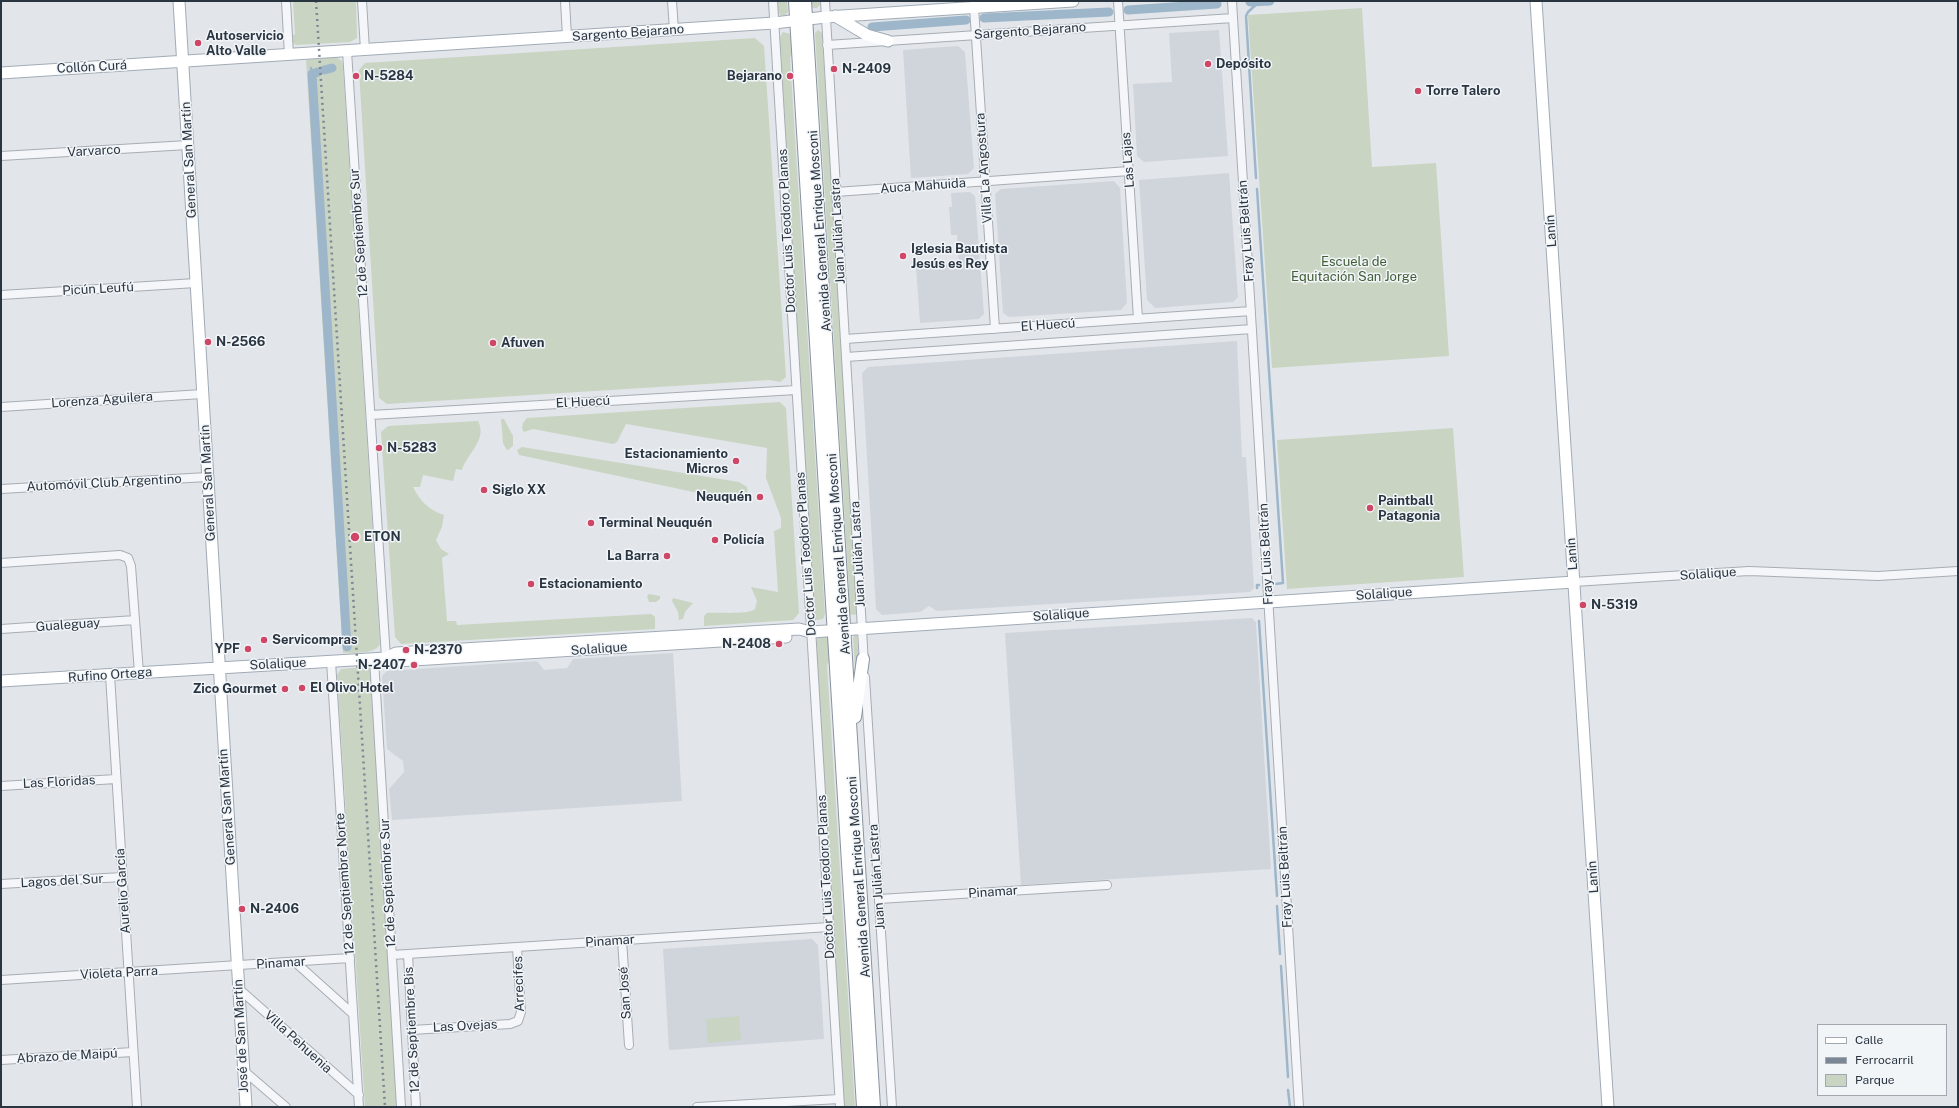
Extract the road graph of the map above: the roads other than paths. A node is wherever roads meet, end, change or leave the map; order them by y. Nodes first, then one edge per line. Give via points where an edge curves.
1 (179, 1) edge
2 (286, 1) edge
3 (362, 1) edge
4 (565, 1) edge
5 (672, 1) edge
6 (773, 1) edge
7 (795, 1) edge
8 (805, 1) edge
9 (825, 1) edge
10 (1073, 1) edge
11 (1118, 1) edge
12 (1232, 1) edge
13 (1536, 1) edge
14 (974, 7) junction
15 (830, 16) junction
16 (1233, 18) junction
17 (801, 20) junction
18 (774, 23) junction
19 (1120, 25) junction
20 (674, 30) junction
21 (976, 35) junction
22 (567, 37) junction
23 (888, 41) junction
24 (827, 45) junction
25 (365, 50) junction
26 (348, 51) junction
27 (289, 55) junction
28 (183, 62) junction
29 (1, 73) edge
30 (188, 145) junction
31 (1, 156) edge
32 (1129, 171) junction
33 (985, 181) junction
34 (836, 192) junction
35 (196, 283) junction
36 (1, 294) edge
37 (1251, 311) junction
38 (1138, 319) junction
39 (995, 329) junction
40 (1252, 329) junction
41 (845, 339) junction
42 (846, 357) junction
43 (796, 390) junction
44 (202, 394) junction
45 (1, 406) edge
46 (370, 415) junction
47 (207, 477) junction
48 (1, 489) edge
49 (1, 563) edge
50 (1958, 571) edge
51 (1574, 582) junction
52 (1269, 602) junction
53 (135, 620) junction
54 (862, 628) junction
55 (1, 629) edge
56 (839, 630) junction
57 (811, 632) junction
58 (386, 658) junction
59 (374, 659) junction
60 (864, 659) junction
61 (332, 661) junction
62 (219, 668) junction
63 (138, 673) junction
64 (110, 675) junction
65 (1, 681) edge
66 (852, 756) junction
67 (116, 779) junction
68 (1, 786) edge
69 (122, 877) junction
70 (1, 884) edge
71 (1107, 885) dead end
72 (879, 899) junction
73 (829, 927) junction
74 (622, 940) junction
75 (517, 947) junction
76 (408, 954) junction
77 (392, 955) junction
78 (350, 958) junction
79 (295, 962) junction
80 (237, 966) junction
81 (128, 972) junction
82 (1, 980) edge
83 (238, 988) junction
84 (354, 1014) junction
85 (518, 1021) joint
86 (412, 1030) junction
87 (629, 1045) dead end
88 (133, 1052) junction
89 (1, 1060) edge
90 (243, 1070) junction
91 (359, 1095) junction
92 (839, 1103) edge
93 (136, 1107) edge
94 (246, 1107) edge
95 (286, 1107) edge
96 (360, 1107) edge
97 (401, 1107) edge
98 (416, 1107) edge
99 (697, 1107) edge
100 (863, 1107) edge
101 (874, 1107) edge
102 (892, 1107) edge
103 (1299, 1107) edge
104 (1608, 1107) edge

1 - 28 main road, General San Martín
2 - 27 street
3 - 25 street
4 - 22 street
5 - 20 street
6 - 18 street, Doctor Luis Teodoro Planas
7 - 17 highway, Avenida General Enrique Mosconi
8 - 17 highway, Avenida General Enrique Mosconi
9 - 15 street, Juan Julián Lastra
10 - 14 main road, Sargento Bejarano
11 - 19 street, Las Lajas
12 - 16 street, Fray Luis Beltrán
13 - 51 main road, Lanín
14 - 15 main road, Sargento Bejarano
14 - 21 street, Villa La Angostura
15 - 17 main road, Sargento Bejarano
15 - 23 main road via 867,35
15 - 24 street, Juan Julián Lastra
16 - 19 street, Sargento Bejarano
16 - 37 street, Fray Luis Beltrán
17 - 18 main road, Sargento Bejarano
17 - 56 highway, Avenida General Enrique Mosconi
18 - 20 main road, Sargento Bejarano
18 - 43 street, Doctor Luis Teodoro Planas
19 - 21 street, Sargento Bejarano
19 - 32 street, Las Lajas
20 - 22 main road, Sargento Bejarano
21 - 23 street, Sargento Bejarano
21 - 33 street, Villa La Angostura
22 - 25 main road, Sargento Bejarano
23 - 24 street, Sargento Bejarano
24 - 34 street, Juan Julián Lastra
25 - 26 main road, Sargento Bejarano
26 - 27 main road, Sargento Bejarano
26 - 46 street, 12 de Septiembre Sur
27 - 28 main road, Sargento Bejarano
28 - 29 main road, Collón Curá
28 - 30 main road, General San Martín
30 - 31 street, Varvarco
30 - 35 main road, General San Martín
32 - 33 street, Auca Mahuida
32 - 38 street, Las Lajas
33 - 34 street, Auca Mahuida
33 - 39 street, Villa La Angostura
34 - 41 street, Juan Julián Lastra
35 - 36 street, Picún Leufú
35 - 44 main road, General San Martín
37 - 38 street, El Huecú
37 - 40 street, Fray Luis Beltrán
38 - 39 street, El Huecú
39 - 41 street, El Huecú
40 - 42 street, El Huecú
40 - 52 street, Fray Luis Beltrán
41 - 42 street, Juan Julián Lastra
42 - 54 street, Juan Julián Lastra
43 - 46 street, El Huecú
43 - 57 street, Doctor Luis Teodoro Planas
44 - 45 street, Lorenza Aguilera
44 - 47 main road, General San Martín
46 - 58 street, 12 de Septiembre Sur
47 - 48 street, Automóvil Club Argentino
47 - 62 main road, General San Martín
49 - 53 street via 120,556 128,558 131,566
50 - 51 street, Solalique via 1869,576 1750,571
51 - 52 main road, Solalique
51 - 104 main road, Lanín
52 - 54 main road, Solalique
52 - 103 street, Fray Luis Beltrán
53 - 55 street, Gualeguay
53 - 63 street
54 - 56 main road, Solalique
54 - 60 street, Juan Julián Lastra
56 - 57 main road, Solalique
56 - 66 highway, Avenida General Enrique Mosconi
56 - 100 highway, Avenida General Enrique Mosconi
57 - 58 main road, Solalique via 799,629 412,652 396,653
57 - 73 street, Doctor Luis Teodoro Planas
58 - 59 main road, Solalique
59 - 61 main road, Solalique
59 - 77 street, 12 de Septiembre Sur
60 - 66 highway via 856,702
60 - 72 street, Juan Julián Lastra
61 - 62 main road, Solalique
61 - 78 street, 12 de Septiembre Norte
62 - 63 main road, Rufino Ortega
62 - 80 main road, General San Martín
63 - 64 main road, Rufino Ortega
64 - 65 main road, Rufino Ortega
64 - 67 street, Aurelio García
66 - 101 highway, Avenida General Enrique Mosconi
67 - 68 street, Las Floridas
67 - 69 street, Aurelio García
69 - 70 street, Lagos del Sur
69 - 81 street, Aurelio García
71 - 72 street, Pinamar
72 - 102 street, Juan Julián Lastra
73 - 74 street, Pinamar
73 - 92 street, Doctor Luis Teodoro Planas
74 - 75 street, Pinamar
74 - 87 street, San José
75 - 76 street, Pinamar
75 - 85 street, Arrecifes via 521,1012
76 - 77 street, Pinamar
76 - 86 street, 12 de Septiembre Bis
77 - 97 street, 12 de Septiembre Sur
78 - 79 street, Pinamar
78 - 84 street, 12 de Septiembre Norte
79 - 80 street, Pinamar
79 - 84 street
80 - 81 street, Violeta Parra
80 - 83 main road, José de San Martín
81 - 82 street, Violeta Parra
81 - 88 street, Aurelio García
83 - 90 main road, José de San Martín
83 - 91 street, Villa Pehuenia
84 - 91 street, 12 de Septiembre Norte
85 - 86 street, Las Ovejas via 510,1024
86 - 98 street, 12 de Septiembre Bis
88 - 89 street, Abrazo de Maipú
88 - 93 street, Aurelio García
90 - 94 main road, José de San Martín
90 - 95 street
91 - 96 street, 12 de Septiembre Norte
92 - 99 street

